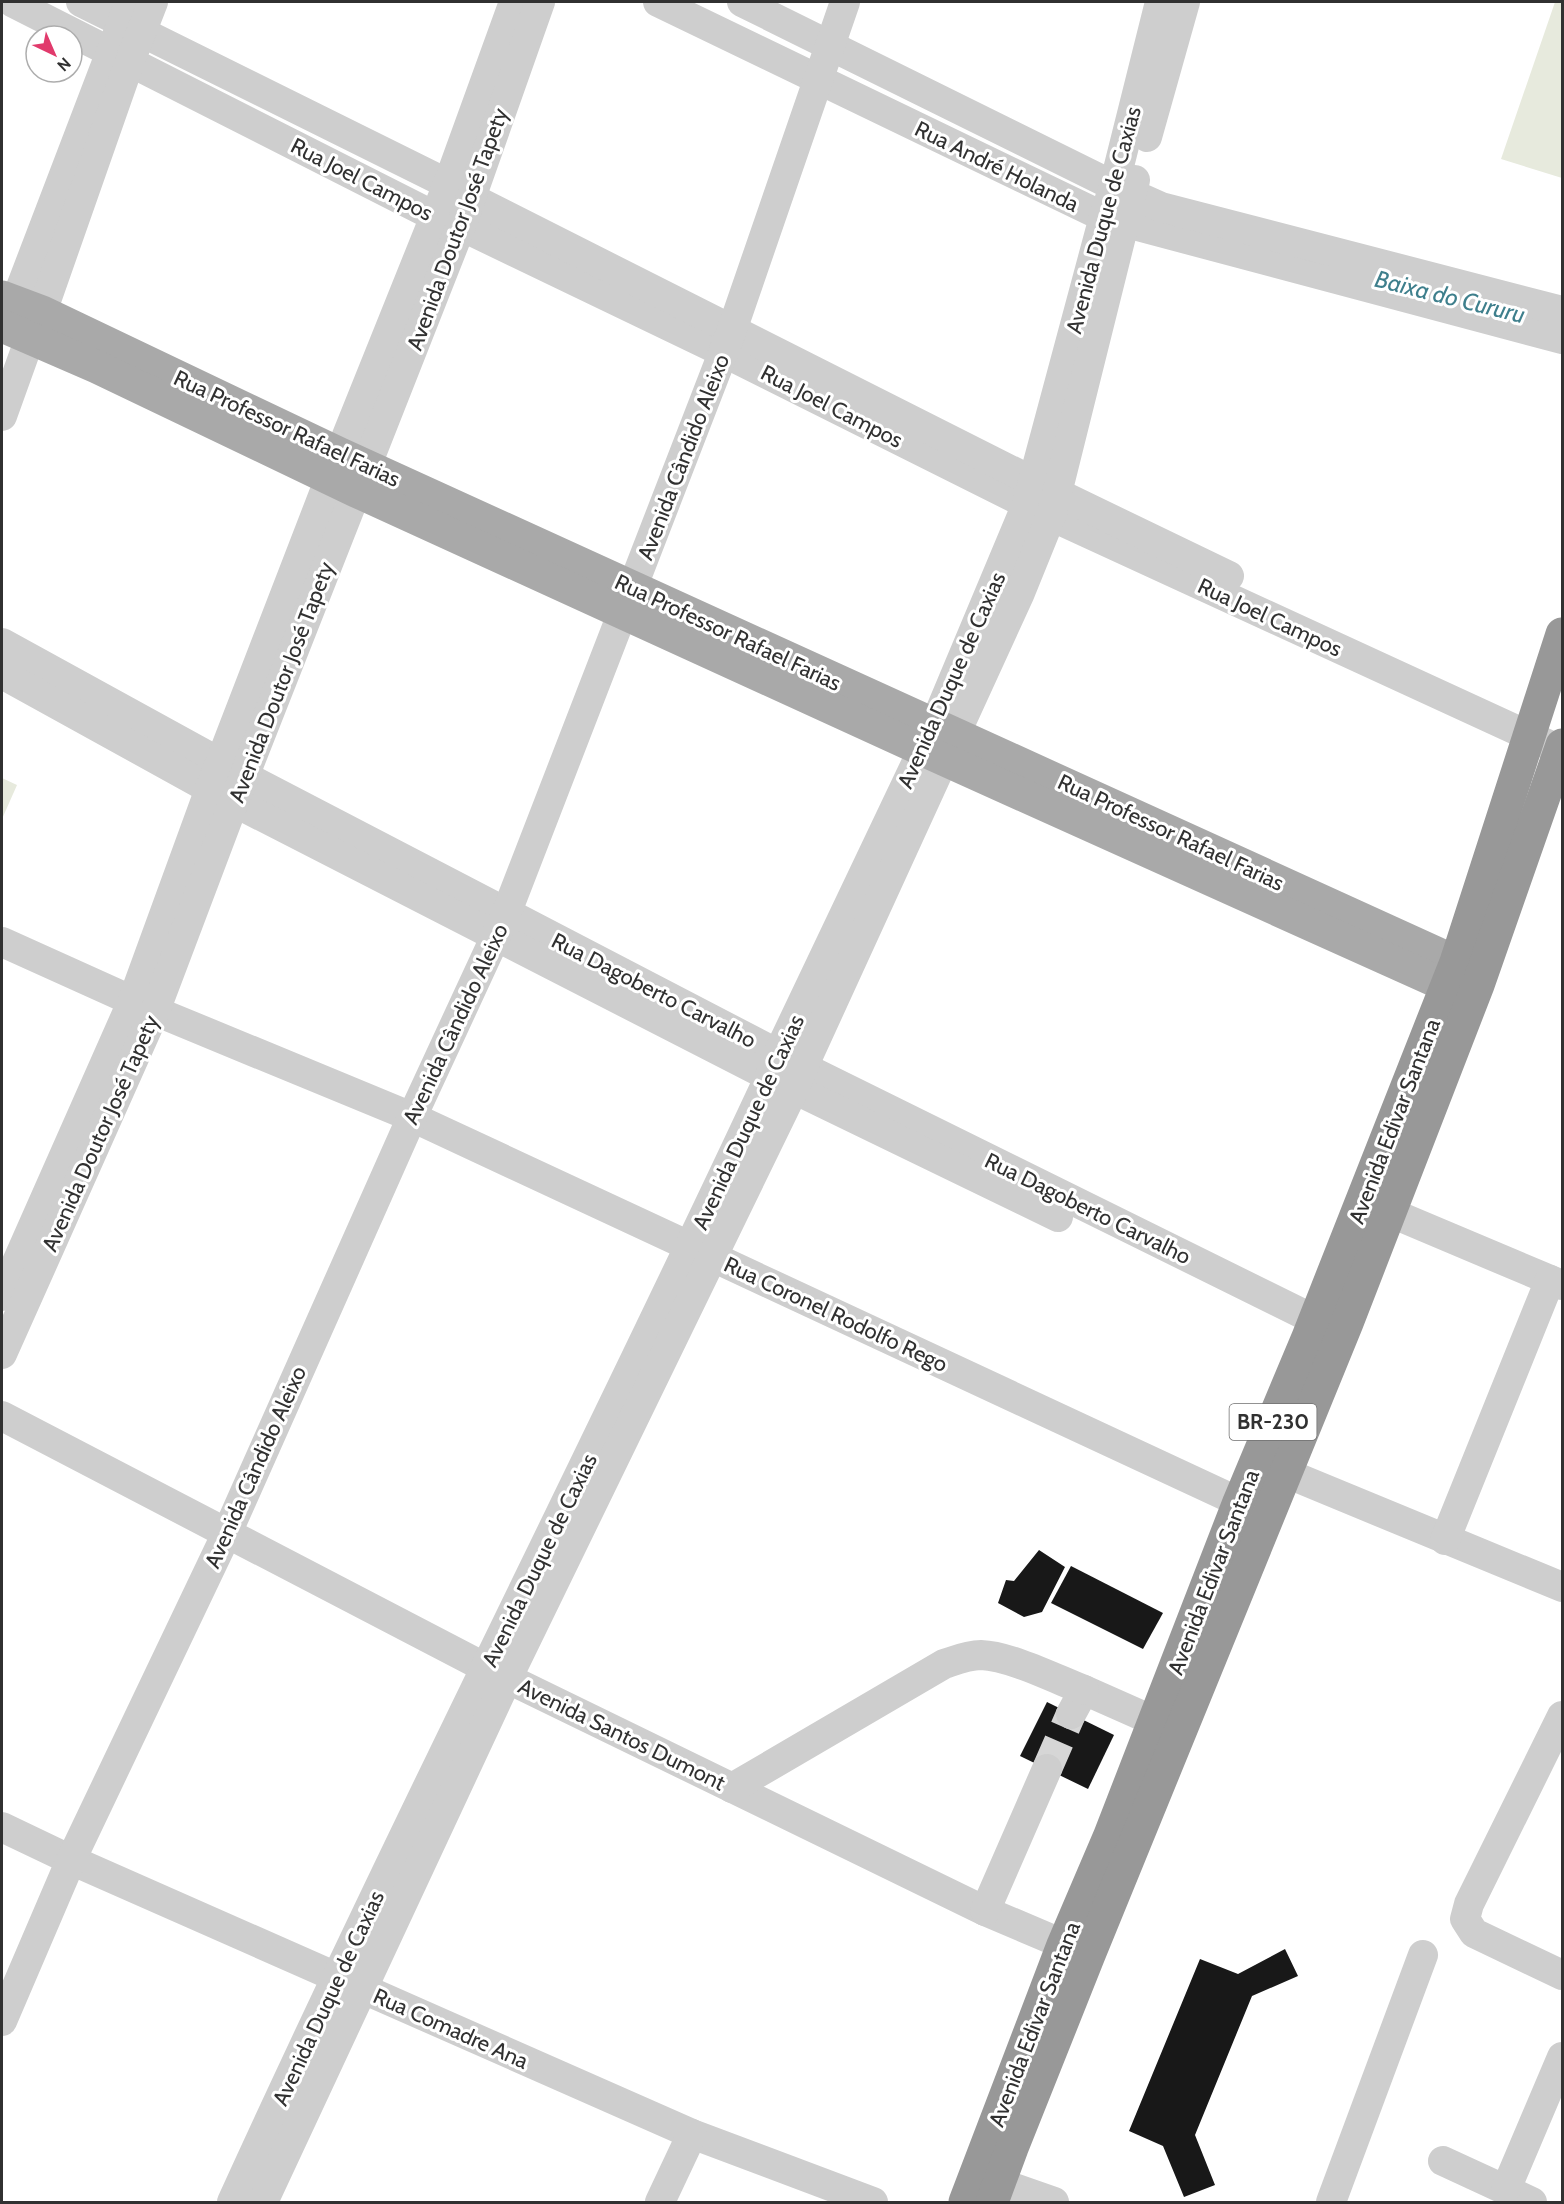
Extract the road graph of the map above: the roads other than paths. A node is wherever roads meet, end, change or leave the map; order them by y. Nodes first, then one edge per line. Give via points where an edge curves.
1 (12, 2) edge
2 (81, 2) edge
3 (153, 2) edge
4 (514, 2) edge
5 (540, 2) edge
6 (658, 2) edge
7 (742, 2) edge
8 (845, 2) edge
9 (1160, 2) edge
10 (1185, 2) edge
11 (131, 18) edge
12 (829, 45) junction
13 (121, 56) junction
14 (819, 80) junction
15 (1122, 190) junction
16 (459, 191) junction
17 (447, 221) junction
18 (1114, 221) junction
19 (1563, 311) edge
20 (14, 320) edge
21 (1563, 339) edge
22 (728, 341) junction
23 (2, 416) edge
24 (348, 472) junction
25 (1042, 499) junction
26 (628, 600) junction
27 (1563, 634) edge
28 (2, 643) edge
29 (2, 674) edge
30 (1550, 738) edge
31 (940, 742) junction
32 (227, 783) junction
33 (502, 924) junction
34 (2, 942) edge
35 (1452, 974) junction
36 (144, 1005) junction
37 (786, 1072) junction
38 (412, 1117) junction
39 (1389, 1212) junction
40 (702, 1252) junction
41 (19, 1260) edge
42 (1556, 1282) edge
43 (2, 1296) edge
44 (1312, 1329) junction
45 (2, 1354) edge
46 (2, 1416) edge
47 (1286, 1473) junction
48 (1239, 1502) junction
49 (226, 1533) junction
50 (1445, 1540) junction
51 (1563, 1587) edge
52 (1205, 1635) junction
53 (497, 1673) junction
54 (1563, 1716) edge
55 (1154, 1721) junction
56 (1047, 1769) tunnel mouth
57 (1550, 1773) edge
58 (732, 1788) junction
59 (2, 1827) edge
60 (71, 1860) junction
61 (985, 1911) junction
62 (1076, 1950) junction
63 (1423, 1955) dead end
64 (1563, 1975) edge
65 (348, 1983) junction
66 (2, 2021) edge
67 (1563, 2057) edge
68 (692, 2134) junction
69 (1000, 2143) junction
70 (1443, 2161) dead end
71 (996, 2193) edge
72 (1519, 2196) edge
73 (232, 2202) edge
74 (263, 2202) edge
75 (660, 2202) edge
76 (873, 2202) edge
77 (965, 2202) edge
78 (1054, 2202) edge
79 (1330, 2202) edge

1 - 13 street, Rua Joel Campos
2 - 11 street, Rua Joel Campos
3 - 11 street
4 - 16 street, Avenida Doutor José Tapety
5 - 16 street, Avenida Doutor José Tapety
6 - 14 street, Rua André Holanda
7 - 12 street, Rua André Holanda
8 - 12 street, Avenida Cândido Aleixo
9 - 15 street, Avenida Duque de Caxias
10 - 15 street, Avenida Duque de Caxias
11 - 13 street
11 - 16 street, Rua Joel Campos
12 - 14 street, Avenida Cândido Aleixo
12 - 15 street, Rua André Holanda
13 - 17 street, Rua Joel Campos
13 - 20 street
14 - 18 street, Rua André Holanda
14 - 22 street, Avenida Cândido Aleixo
15 - 18 street, Avenida Duque de Caxias
15 - 19 street, Rua André Holanda via 1193,216
16 - 17 street, Avenida Doutor José Tapety
16 - 22 street, Rua Joel Campos
17 - 22 street, Rua Joel Campos
17 - 24 street, Avenida Doutor José Tapety
18 - 21 street, Rua André Holanda
18 - 25 street, Avenida Duque de Caxias
20 - 23 street
20 - 24 main road, Rua Professor Rafael Farias
22 - 25 street, Rua Joel Campos
22 - 26 street, Avenida Cândido Aleixo
24 - 26 main road, Rua Professor Rafael Farias
24 - 32 street, Avenida Doutor José Tapety
25 - 30 street, Rua Joel Campos
25 - 31 street, Avenida Duque de Caxias via 1019,595
26 - 31 main road, Rua Professor Rafael Farias
26 - 33 street, Avenida Cândido Aleixo
27 - 30 highway, Avenida Edivar Santana / BR-230
28 - 32 street, Rua Dagoberto Carvalho
29 - 32 street, Rua Dagoberto Carvalho
30 - 35 highway, Avenida Edivar Santana / BR-230
30 - 39 highway, Avenida Edivar Santana / BR-230 via 1478,985
31 - 35 main road, Rua Professor Rafael Farias
31 - 37 street, Avenida Duque de Caxias
32 - 33 street, Rua Dagoberto Carvalho
32 - 36 street, Avenida Doutor José Tapety
33 - 37 street, Rua Dagoberto Carvalho
33 - 38 street, Avenida Cândido Aleixo
34 - 36 street, Rua Coronel Rodolfo Rego
35 - 44 highway, Avenida Edivar Santana / BR-230
36 - 38 street, Rua Coronel Rodolfo Rego
36 - 41 street, Avenida Doutor José Tapety
37 - 40 street, Avenida Duque de Caxias
37 - 44 street, Rua Dagoberto Carvalho
38 - 40 street, Rua Coronel Rodolfo Rego
38 - 49 street, Avenida Cândido Aleixo
39 - 42 street
39 - 47 highway, Avenida Edivar Santana / BR-230
40 - 48 street, Rua Coronel Rodolfo Rego
40 - 53 street, Avenida Duque de Caxias
41 - 43 street, Avenida Doutor José Tapety
41 - 45 street, Avenida Doutor José Tapety
42 - 50 street
44 - 48 highway, Avenida Edivar Santana / BR-230
46 - 49 street, Avenida Santos Dumont
47 - 50 street
47 - 52 highway, Avenida Edivar Santana / BR-230
48 - 52 highway, Avenida Edivar Santana / BR-230
49 - 53 street, Avenida Santos Dumont
49 - 60 street, Avenida Cândido Aleixo
50 - 51 street
52 - 55 highway, Avenida Edivar Santana / BR-230
52 - 62 highway, Avenida Edivar Santana / BR-230
53 - 58 street, Avenida Santos Dumont
53 - 65 street, Avenida Duque de Caxias
54 - 57 street
55 - 58 street via 1078,1702 998,1658 963,1657 944,1664
55 - 62 highway, Avenida Edivar Santana / BR-230 via 1110,1835
56 - 61 street
57 - 64 street via 1468,1904 1465,1919 1474,1933
58 - 61 street, Avenida Santos Dumont
59 - 60 street, Rua Comadre Ana
60 - 65 street, Rua Comadre Ana
60 - 66 street, Avenida Cândido Aleixo
61 - 62 street, Avenida Santos Dumont
62 - 69 highway, Avenida Edivar Santana / BR-230
63 - 79 street
65 - 68 street, Rua Comadre Ana
65 - 73 street, Avenida Duque de Caxias
65 - 74 street, Avenida Duque de Caxias
67 - 72 street
68 - 75 street
68 - 76 street, Rua Comadre Ana
69 - 71 highway, Avenida Edivar Santana / BR-230
69 - 77 highway, Avenida Edivar Santana / BR-230
70 - 72 street
71 - 78 street

